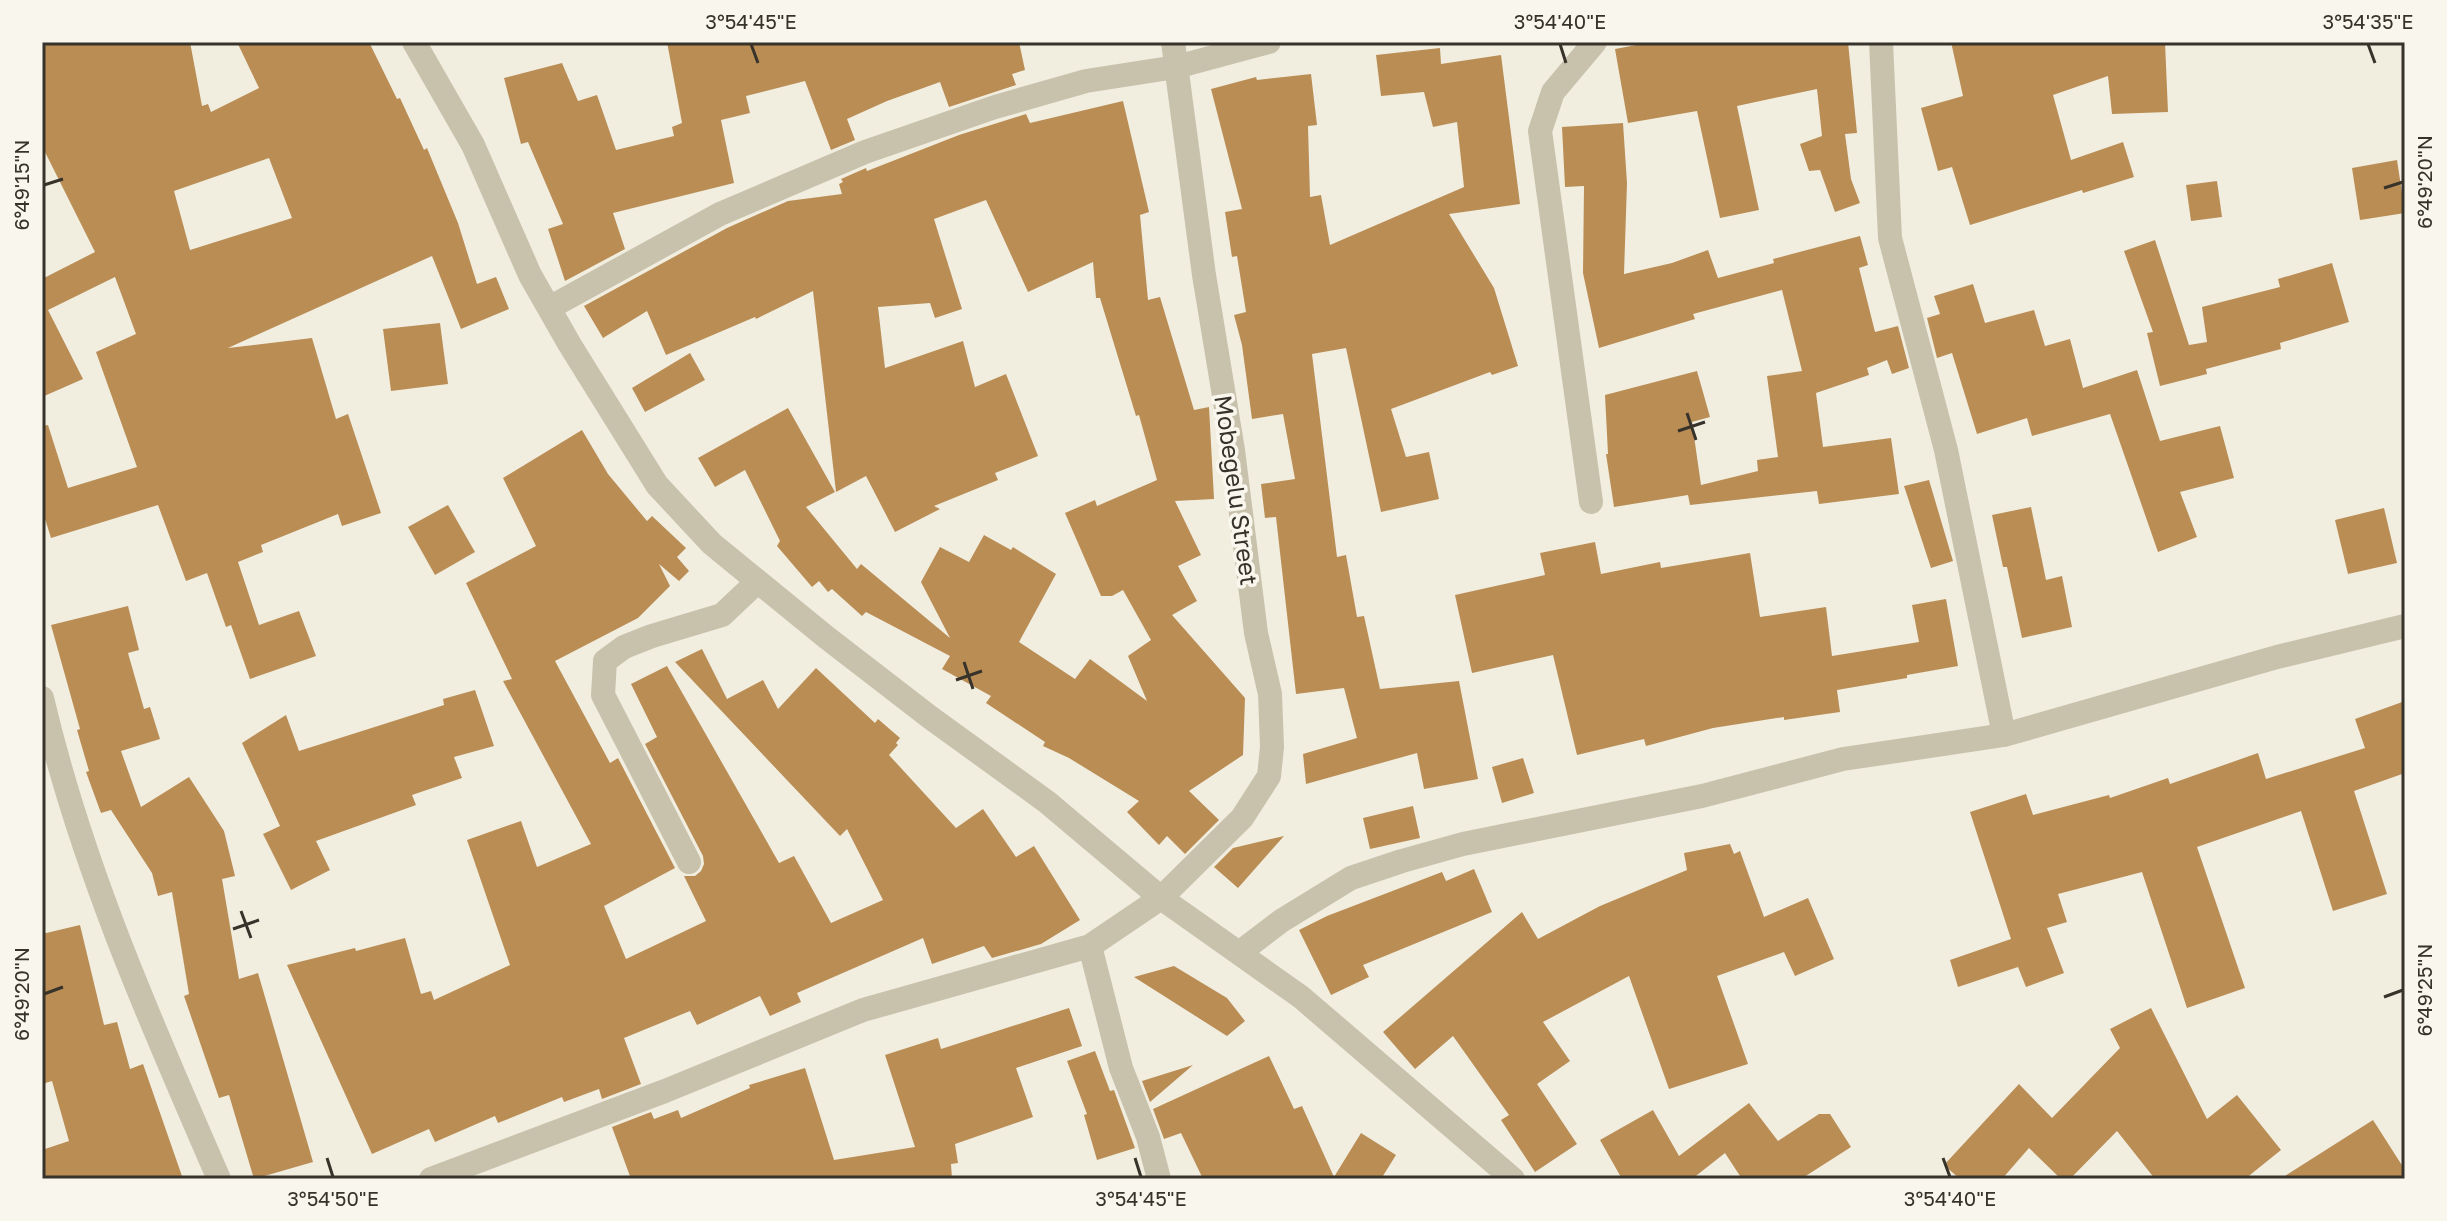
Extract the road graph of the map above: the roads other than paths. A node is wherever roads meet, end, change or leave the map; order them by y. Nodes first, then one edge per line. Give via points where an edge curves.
1 (414, 42) edge
2 (1173, 42) edge
3 (1269, 42) edge
4 (1595, 42) edge
5 (1881, 42) edge
6 (1176, 67) junction
7 (549, 308) junction
8 (1591, 502) dead end
9 (757, 582) junction
10 (2405, 626) edge
11 (42, 698) edge
12 (2004, 735) junction
13 (689, 862) dead end
14 (1161, 898) junction
15 (1090, 946) junction
16 (1239, 953) junction
17 (219, 1179) edge
18 (431, 1179) edge
19 (1159, 1179) edge
20 (1513, 1179) edge

1 - 7 street via 473,145
2 - 6 street, Mobegelu Street
3 - 6 street
4 - 8 street via 1553,92 1540,131
5 - 12 street via 1890,238 1946,450
6 - 7 street via 1086,81 865,152 720,214
6 - 14 street, Mobegelu Street via 1256,633 1270,694 1272,747 1269,776 1242,818
7 - 9 street via 657,485 712,544
9 - 13 street via 722,615 624,647 605,661 603,695
9 - 14 street via 1047,802
10 - 12 street
11 - 17 street via 93,866 143,1003
12 - 16 street via 1843,759 1702,796 1402,861 1351,878
14 - 15 street, Mobegelu Street
14 - 16 street
15 - 18 street, Mobegelu Street via 863,1010
15 - 19 street via 1121,1068
16 - 20 street via 1301,997

